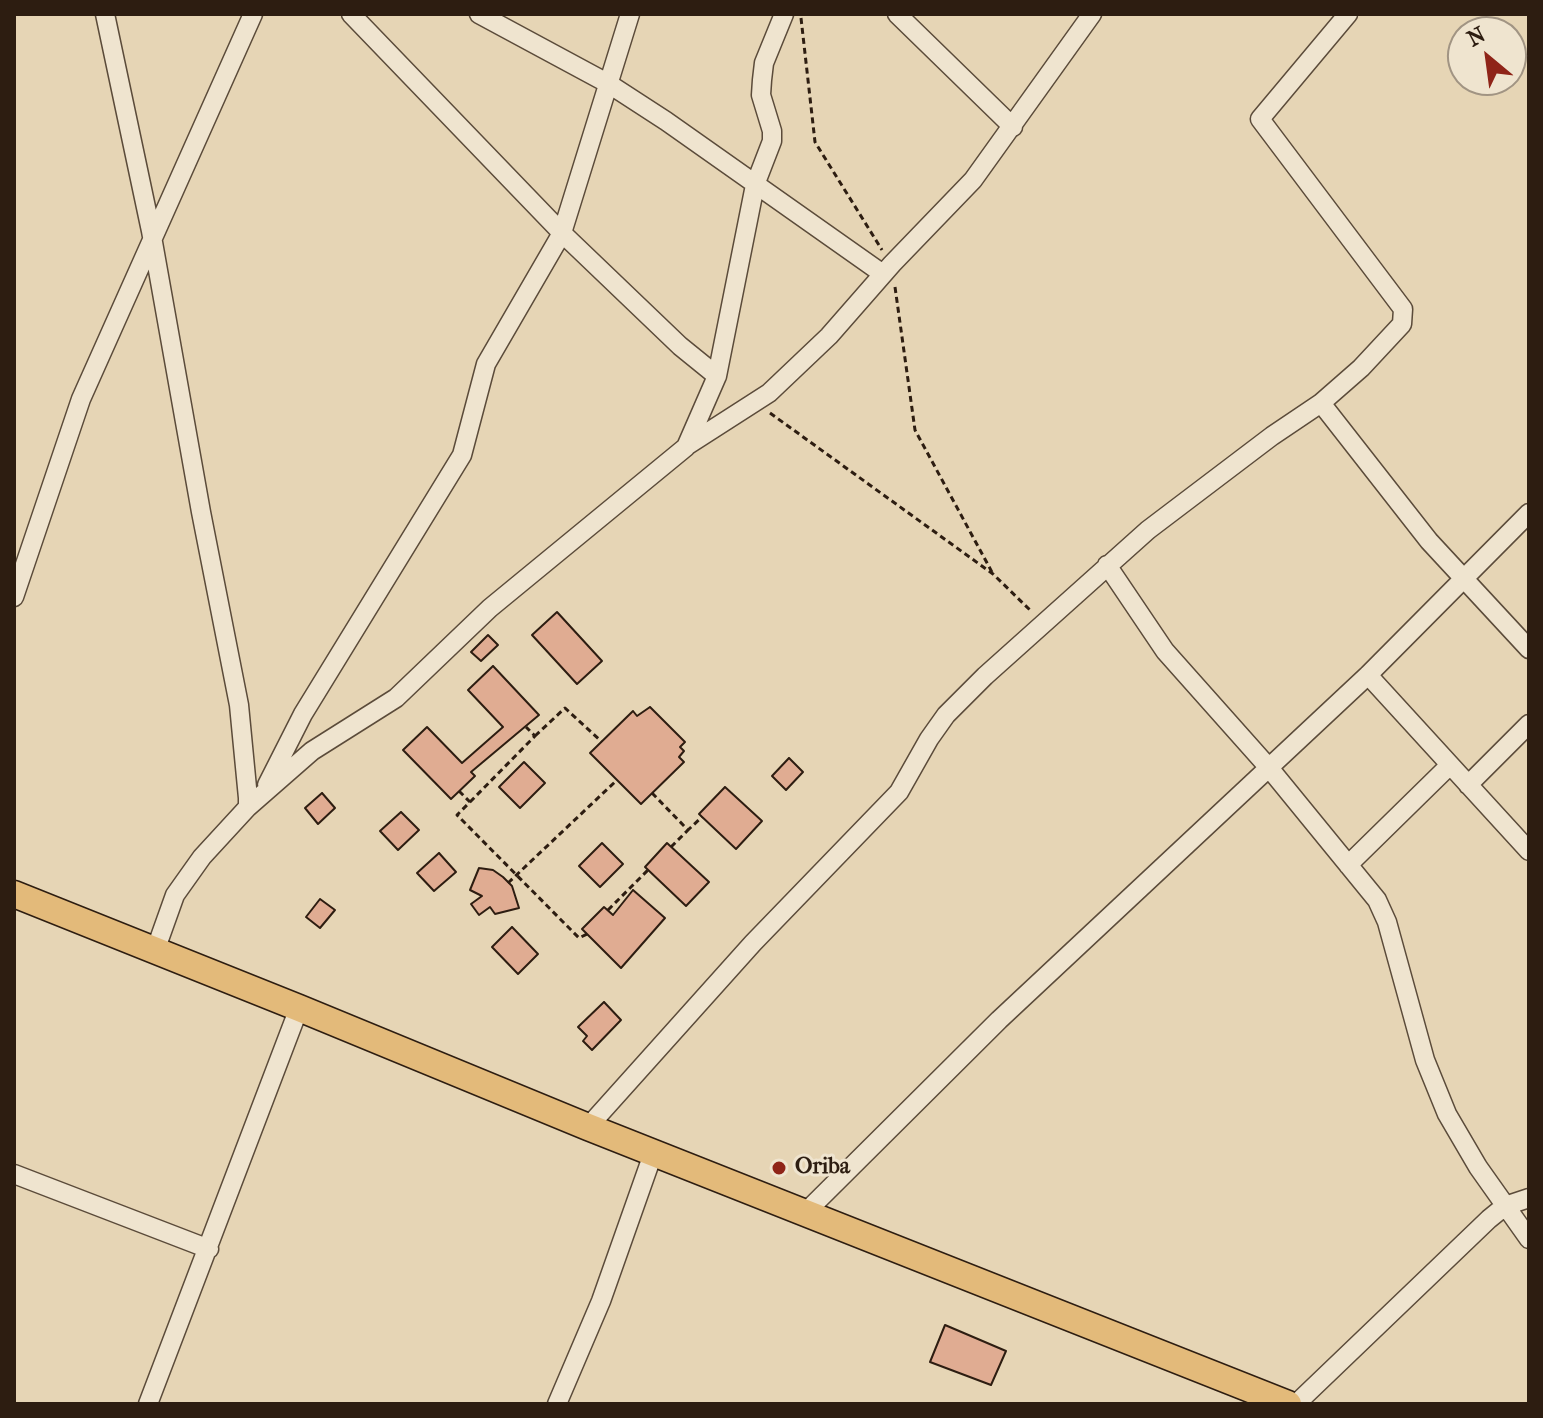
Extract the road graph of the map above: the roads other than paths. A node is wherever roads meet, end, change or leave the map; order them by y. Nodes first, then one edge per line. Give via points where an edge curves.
1 (105, 14) edge
2 (253, 14) edge
3 (351, 14) edge
4 (479, 14) edge
5 (630, 14) edge
6 (784, 14) edge
7 (897, 14) edge
8 (1092, 14) edge
9 (1348, 14) edge
10 (609, 84) junction
11 (1013, 127) junction
12 (755, 185) junction
13 (562, 233) junction
14 (152, 237) junction
15 (883, 274) junction
16 (717, 376) junction
17 (1321, 403) junction
18 (686, 447) junction
19 (1529, 513) edge
20 (1107, 565) junction
21 (1463, 580) junction
22 (14, 597) edge
23 (1529, 649) edge
24 (1368, 675) junction
25 (1529, 724) edge
26 (1450, 765) junction
27 (1270, 769) junction
28 (1468, 785) junction
29 (255, 801) junction
30 (1529, 851) edge
31 (1348, 865) junction
32 (14, 894) edge
33 (155, 951) junction
34 (299, 1008) junction
35 (588, 1127) junction
36 (654, 1151) junction
37 (14, 1174) edge
38 (1529, 1198) edge
39 (1505, 1206) junction
40 (805, 1213) junction
41 (1529, 1239) edge
42 (209, 1249) junction
43 (148, 1404) edge
44 (557, 1404) edge
45 (1288, 1404) edge
46 (1296, 1404) edge

1 - 14 street
2 - 14 street
3 - 13 street
4 - 10 street
5 - 10 street
6 - 12 street via 764,63 761,95 772,141
7 - 11 street
8 - 11 street
9 - 17 street via 1260,119 1403,309 1402,324
10 - 12 street
10 - 13 street
11 - 15 street via 973,180
12 - 15 street
12 - 16 street
13 - 16 street
13 - 29 street via 486,364 462,455
14 - 22 street via 81,399
14 - 29 street
15 - 18 street via 789,376
16 - 18 street
17 - 20 street via 1179,505
17 - 21 street
18 - 29 street via 490,608 396,698 312,751
19 - 21 street
20 - 27 street via 1165,651
20 - 35 street via 946,715 899,792 753,943
21 - 23 street
21 - 24 street
24 - 26 street
24 - 27 street
25 - 28 street
26 - 28 street
26 - 31 street
27 - 31 street
27 - 40 street via 999,1020
28 - 30 street
29 - 33 street via 202,857 175,895
31 - 39 street via 1377,900 1387,922 1411,1015 1447,1114
32 - 33 highway
33 - 34 highway
34 - 35 highway
34 - 42 street
35 - 36 highway
36 - 40 highway
36 - 44 street via 601,1301
37 - 42 street
38 - 39 street
39 - 41 street
39 - 46 street
40 - 45 highway
42 - 43 street

